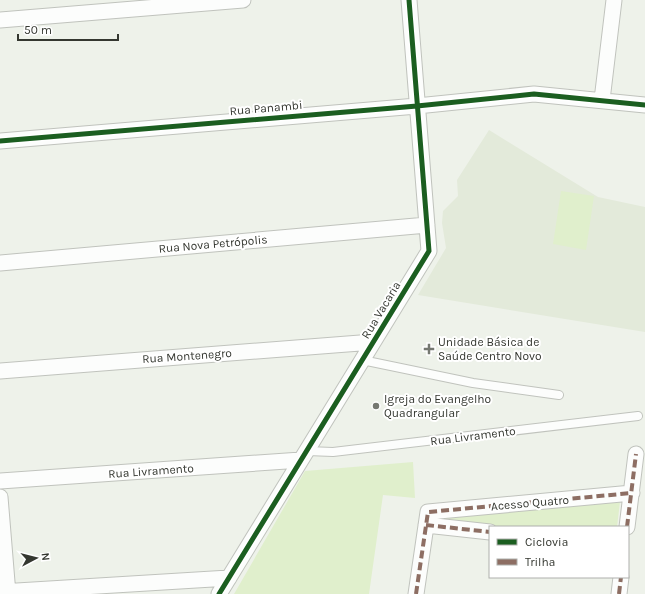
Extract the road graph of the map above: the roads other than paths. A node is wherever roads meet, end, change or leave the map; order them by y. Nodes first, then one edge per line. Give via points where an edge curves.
1 (243, 0) edge
2 (409, 0) edge
3 (614, 0) edge
4 (0, 20) edge
5 (602, 100) junction
6 (645, 105) edge
7 (418, 106) junction
8 (0, 141) edge
9 (427, 225) junction
10 (0, 263) edge
11 (373, 342) junction
12 (362, 360) junction
13 (0, 371) edge
14 (559, 395) dead end
15 (638, 416) dead end
16 (636, 454) dead end
17 (304, 456) junction
18 (0, 481) edge
19 (632, 493) junction
20 (0, 496) edge
21 (427, 519) junction
22 (627, 526) edge
23 (489, 532) edge
24 (229, 578) junction
25 (621, 578) edge
26 (5, 593) edge
27 (219, 594) edge
28 (416, 594) edge
29 (619, 594) edge

1 - 4 street
2 - 7 street, Rua Vacaria
3 - 5 street
5 - 6 street, Rua Panambi
5 - 7 street, Rua Panambi via 534,94
7 - 8 street, Rua Panambi
7 - 9 street, Rua Vacaria
9 - 10 street, Rua Nova Petrópolis
9 - 11 street, Rua Vacaria via 429,251
11 - 12 street, Rua Vacaria
11 - 13 street, Rua Montenegro
12 - 14 lane via 473,383
12 - 17 street, Rua Vacaria
15 - 17 lane, Rua Livramento
16 - 19 street
17 - 18 street, Rua Livramento
17 - 24 street, Rua Vacaria
19 - 21 street, Acesso Quatro
19 - 22 street
20 - 26 street
21 - 23 street
21 - 28 street
24 - 26 street
24 - 27 street, Rua Vacaria
25 - 29 street

